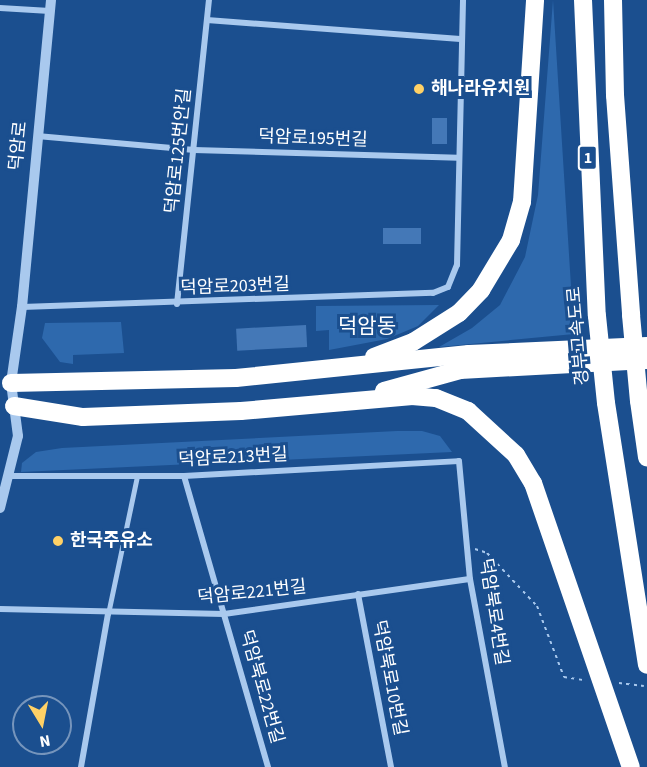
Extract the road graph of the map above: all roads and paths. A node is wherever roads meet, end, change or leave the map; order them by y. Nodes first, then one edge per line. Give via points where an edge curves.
1 (209, 0) edge
2 (463, 0) edge
3 (535, 0) edge
4 (583, 0) edge
5 (613, 0) edge
6 (51, 6) edge
7 (0, 8) edge
8 (207, 21) junction
9 (460, 39) junction
10 (37, 136) junction
11 (194, 150) junction
12 (458, 158) junction
13 (177, 304) junction
14 (22, 307) junction
15 (647, 346) edge
16 (647, 360) edge
17 (341, 367) junction
18 (11, 383) junction
19 (639, 401) junction
20 (333, 405) junction
21 (14, 406) junction
22 (647, 435) edge
23 (647, 457) edge
24 (459, 461) joint
25 (8, 476) junction
26 (184, 476) junction
27 (137, 477) junction
28 (0, 508) edge
29 (467, 546) junction
30 (470, 579) junction
31 (358, 594) junction
32 (0, 609) edge
33 (108, 614) junction
34 (224, 614) junction
35 (647, 665) edge
36 (584, 680) dead end
37 (616, 682) dead end
38 (644, 686) dead end
39 (81, 767) edge
40 (268, 767) edge
41 (391, 767) edge
42 (505, 767) edge
43 (631, 767) edge

1 - 8 street, 덕암로125번안길
2 - 9 street
3 - 17 highway via 522,202 504,255 481,290 446,322 397,349
4 - 35 highway, 경부고속도로 / 1, bridge via 597,316 606,403
5 - 19 highway, 1, bridge via 615,95
6 - 7 street
6 - 10 street, 덕암로
8 - 9 street
8 - 11 street, 덕암로125번안길
9 - 12 street
10 - 11 street, 덕암로195번길
10 - 14 street, 덕암로
11 - 12 street, 덕암로195번길
11 - 13 street, 덕암로125번안길
12 - 13 street, 덕암로203번길 via 457,265 448,287 433,293
13 - 14 street, 덕암로203번길
14 - 18 street, 덕암로
15 - 17 highway via 469,354
16 - 20 highway via 460,370
17 - 18 highway via 236,378
18 - 21 street, 덕암로
19 - 22 highway
19 - 23 highway, 1
20 - 21 highway via 82,417
20 - 43 highway via 398,396 436,398 481,420 516,455 540,500
21 - 25 street, 덕암로 via 18,436
24 - 26 street, 덕암로213번길
24 - 29 street, 덕암북로4번길
25 - 27 street, 덕암로213번길
25 - 28 street, 덕암로
26 - 27 street, 덕암로213번길
26 - 34 street, 덕암북로22번길
27 - 33 lane
29 - 30 street, 덕암북로4번길
29 - 36 path via 487,552 526,589 537,606 564,677
30 - 31 street, 덕암로221번길
30 - 42 street, 덕암북로4번길
31 - 34 street, 덕암로221번길
31 - 41 street, 덕암북로10번길
32 - 33 street, 덕암로221번길
33 - 34 street, 덕암로221번길
33 - 39 street
34 - 40 street, 덕암북로22번길
37 - 38 path

